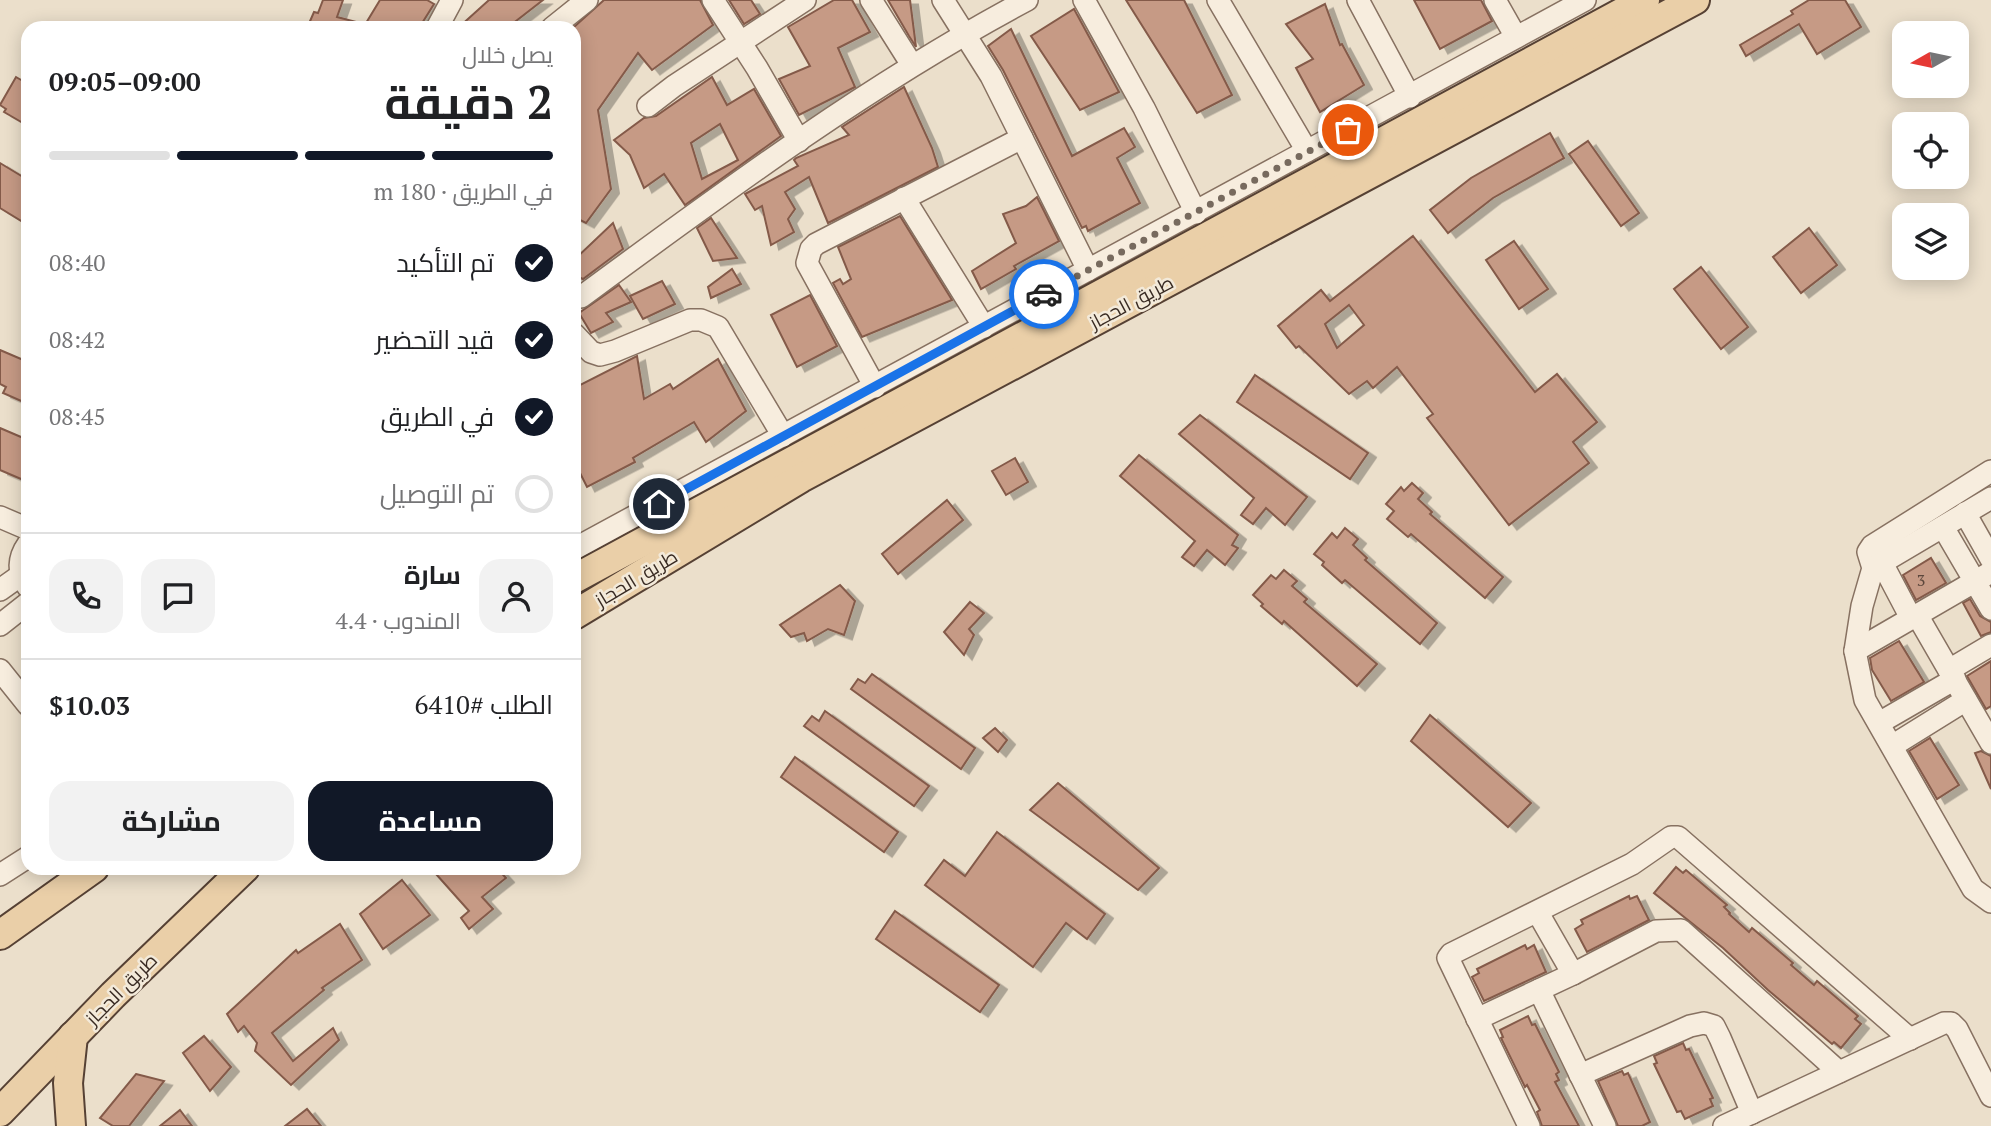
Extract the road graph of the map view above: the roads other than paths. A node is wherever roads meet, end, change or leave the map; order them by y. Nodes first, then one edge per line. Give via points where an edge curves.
1 (587, 0) edge
2 (713, 0) edge
3 (805, 0) edge
4 (871, 0) edge
5 (943, 0) edge
6 (1027, 0) edge
7 (1084, 0) edge
8 (1217, 0) edge
9 (1358, 0) edge
10 (1495, 0) edge
11 (1585, 0) edge
12 (1645, 0) edge
13 (1695, 0) edge
14 (455, 1) edge
15 (442, 21) edge
16 (561, 21) edge
17 (964, 35) junction
18 (1516, 37) junction
19 (740, 42) junction
20 (912, 65) junction
21 (1410, 97) junction
22 (648, 106) dead end
23 (1022, 138) junction
24 (799, 141) junction
25 (1307, 151) junction
26 (904, 198) junction
27 (1196, 213) junction
28 (1088, 270) junction
29 (581, 295) edge
30 (984, 327) junction
31 (581, 341) edge
32 (875, 387) junction
33 (783, 436) junction
34 (1991, 471) edge
35 (1991, 498) edge
36 (1965, 513) junction
37 (0, 517) edge
38 (21, 526) edge
39 (1942, 527) junction
40 (581, 544) edge
41 (1991, 559) edge
42 (1877, 566) junction
43 (581, 575) edge
44 (1983, 576) edge
45 (21, 582) edge
46 (0, 590) edge
47 (21, 608) edge
48 (1991, 609) edge
49 (581, 611) edge
50 (1914, 616) junction
51 (0, 625) edge
52 (1991, 645) edge
53 (1855, 651) junction
54 (0, 670) edge
55 (1952, 675) junction
56 (21, 696) edge
57 (1966, 700) junction
58 (1879, 723) junction
59 (1991, 743) edge
60 (1892, 746) junction
61 (21, 862) edge
62 (83, 875) edge
63 (236, 875) edge
64 (0, 876) edge
65 (1982, 884) edge
66 (1991, 902) edge
67 (1538, 913) junction
68 (0, 935) edge
69 (1573, 974) junction
70 (1539, 990) junction
71 (1477, 1019) junction
72 (73, 1036) junction
73 (1910, 1039) junction
74 (1839, 1072) junction
75 (1580, 1075) junction
76 (1991, 1096) edge
77 (0, 1112) edge
78 (1752, 1113) junction
79 (71, 1126) edge
80 (1529, 1126) edge
81 (1605, 1126) edge
82 (1724, 1126) edge

1 - 16 street
2 - 19 street
3 - 19 street
4 - 20 street
5 - 17 street
6 - 17 street
7 - 27 street
8 - 25 street
9 - 21 street
10 - 18 street
11 - 18 street
12 - 43 main road, طريق الحجاز
13 - 49 main road, طريق الحجاز via 801,478
14 - 15 street
17 - 20 street
17 - 23 street
18 - 21 street
19 - 22 street
19 - 24 street
20 - 24 street
21 - 25 street
23 - 26 street
23 - 28 street
24 - 29 street
25 - 27 street
26 - 30 street
26 - 32 street via 816,244 807,263
27 - 28 street
28 - 30 street
30 - 32 street
31 - 33 street via 600,355 690,320 708,322 718,327
32 - 33 street
33 - 40 street
34 - 42 street via 1871,546 1868,552
35 - 36 street
36 - 39 street
36 - 41 street
37 - 38 street
39 - 42 street
39 - 44 street
42 - 50 street
42 - 53 street via 1862,606
44 - 48 street
44 - 50 street
45 - 46 street
47 - 51 street
50 - 53 street
50 - 55 street
52 - 55 street
53 - 58 street via 1866,700
54 - 56 street
55 - 57 street
55 - 58 street
57 - 59 street
57 - 60 street
58 - 60 street
60 - 65 street
61 - 64 street
62 - 68 main road
63 - 72 main road, طريق الحجاز
65 - 66 street
67 - 69 street
67 - 71 street via 1448,958
67 - 73 street via 1632,864 1665,840 1678,838
69 - 70 street
69 - 74 street via 1656,931 1681,930
70 - 71 street
70 - 75 street
71 - 80 street
72 - 77 main road, طريق الحجاز
72 - 79 main road via 68,1083
73 - 74 street
73 - 76 street via 1951,1023
74 - 78 street
75 - 78 street via 1704,1023 1714,1026
75 - 81 street
78 - 82 street

